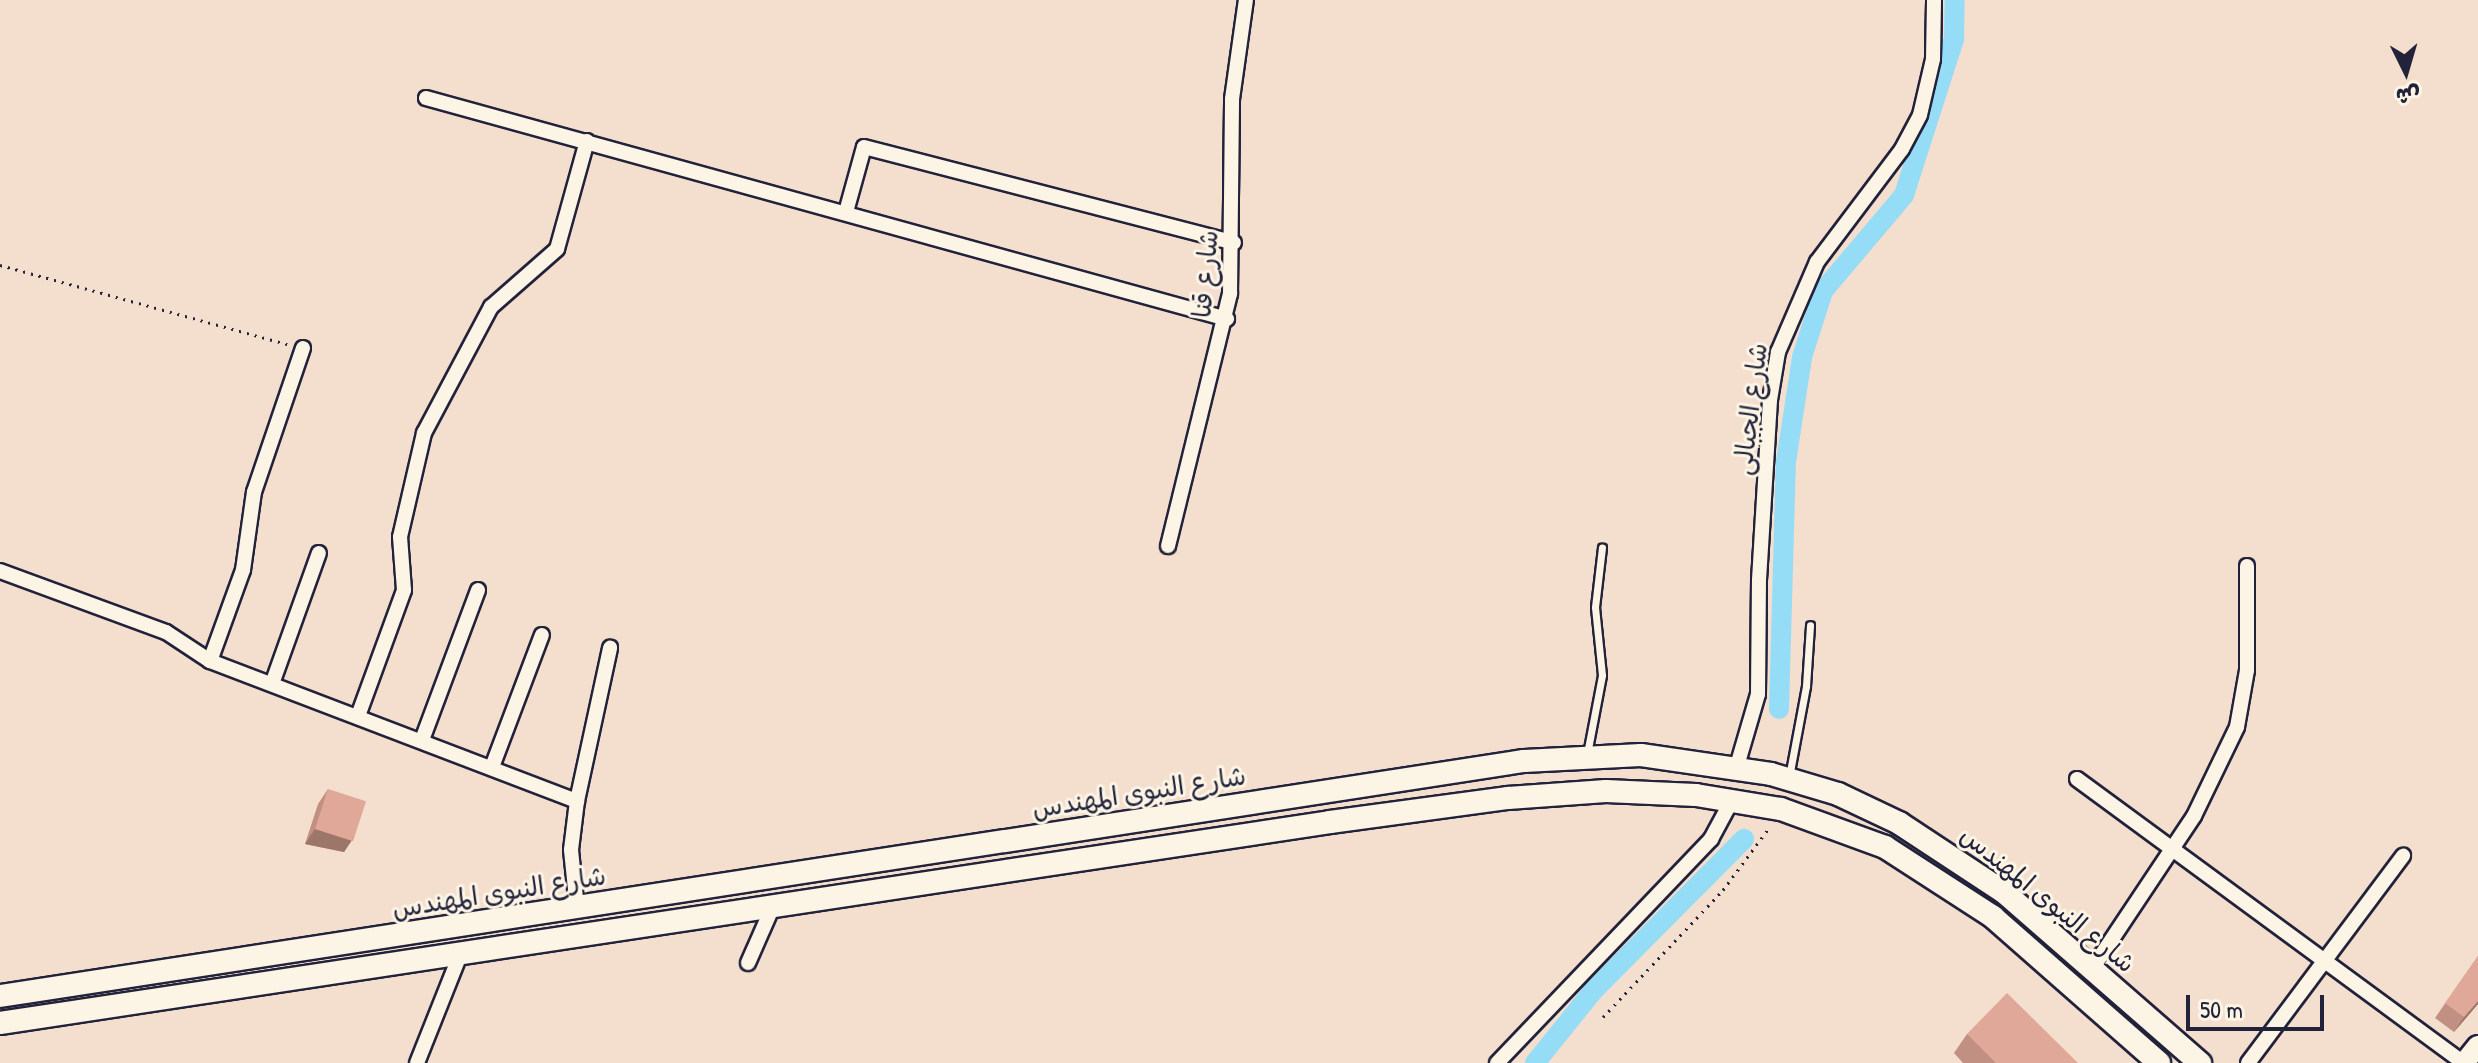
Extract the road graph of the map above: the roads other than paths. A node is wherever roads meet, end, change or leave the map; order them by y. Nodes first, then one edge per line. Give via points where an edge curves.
1 (1246, 0) edge
2 (1934, 0) edge
3 (426, 98) dead end
4 (587, 141) junction
5 (846, 212) junction
6 (1234, 243) junction
7 (1227, 319) junction
8 (303, 348) road end
9 (1168, 546) dead end
10 (1602, 547) dead end
11 (319, 553) dead end
12 (2247, 566) dead end
13 (0, 571) edge
14 (478, 590) dead end
15 (1810, 625) dead end
16 (542, 635) dead end
17 (610, 648) dead end
18 (210, 661) junction
19 (272, 684) junction
20 (358, 716) junction
21 (422, 740) junction
22 (1587, 754) junction
23 (1737, 766) junction
24 (492, 767) junction
25 (1788, 779) junction
26 (2077, 779) dead end
27 (1324, 791) junction
28 (1273, 799) junction
29 (1732, 800) junction
30 (577, 801) junction
31 (1330, 822) junction
32 (1278, 830) junction
33 (2173, 848) junction
34 (2403, 856) dead end
35 (773, 906) junction
36 (577, 908) junction
37 (460, 955) junction
38 (2326, 961) junction
39 (748, 963) dead end
40 (2092, 969) junction
41 (0, 996) edge
42 (0, 1023) edge
43 (2478, 1046) edge
44 (417, 1063) edge
45 (1497, 1063) edge
46 (2159, 1063) edge
47 (2200, 1063) edge
48 (2248, 1063) edge
49 (2464, 1063) edge

1 - 6 street, شارع قنا via 1232,99
2 - 23 street, شارع الجبالى via 1933,59 1920,115 1902,149 1810,273 1778,352 1759,580 1757,706
3 - 4 street
4 - 5 street
4 - 20 street via 557,249 491,307 424,433 400,537 404,590
5 - 6 street via 864,147
5 - 7 street
6 - 7 street, شارع قنا
7 - 9 street, شارع قنا
8 - 18 street via 254,492 243,570
10 - 22 lane via 1595,607 1602,675
11 - 19 street
12 - 33 street via 2247,670 2241,711 2215,778
13 - 18 street via 166,632
14 - 21 street
15 - 25 lane via 1806,686
16 - 24 street
17 - 30 street
18 - 19 street
19 - 20 street
20 - 21 street
21 - 24 street
22 - 23 main road, شارع النبوى المهندس
22 - 27 main road, شارع النبوى المهندس
23 - 25 main road, شارع النبوى المهندس
24 - 30 street
25 - 40 main road, شارع النبوى المهندس via 1866,805 1947,851 2005,893
26 - 33 street
27 - 28 main road, شارع النبوى المهندس
27 - 31 main road via 1321,807
28 - 32 main road via 1280,814
28 - 36 main road, شارع النبوى المهندس
29 - 31 main road, شارع النبوى المهندس via 1606,791
29 - 45 street via 1711,839
29 - 46 main road, شارع النبوى المهندس via 1781,809 1861,836 1933,875 1993,917
30 - 36 street via 571,850
31 - 32 main road, شارع النبوى المهندس
32 - 35 main road, شارع النبوى المهندس
33 - 38 street
33 - 40 street
34 - 38 street
35 - 37 main road, شارع النبوى المهندس
35 - 39 street
36 - 41 main road, شارع النبوى المهندس
37 - 42 main road, شارع النبوى المهندس
37 - 44 street
38 - 48 street
38 - 49 street
40 - 47 main road, شارع النبوى المهندس
43 - 49 main road

